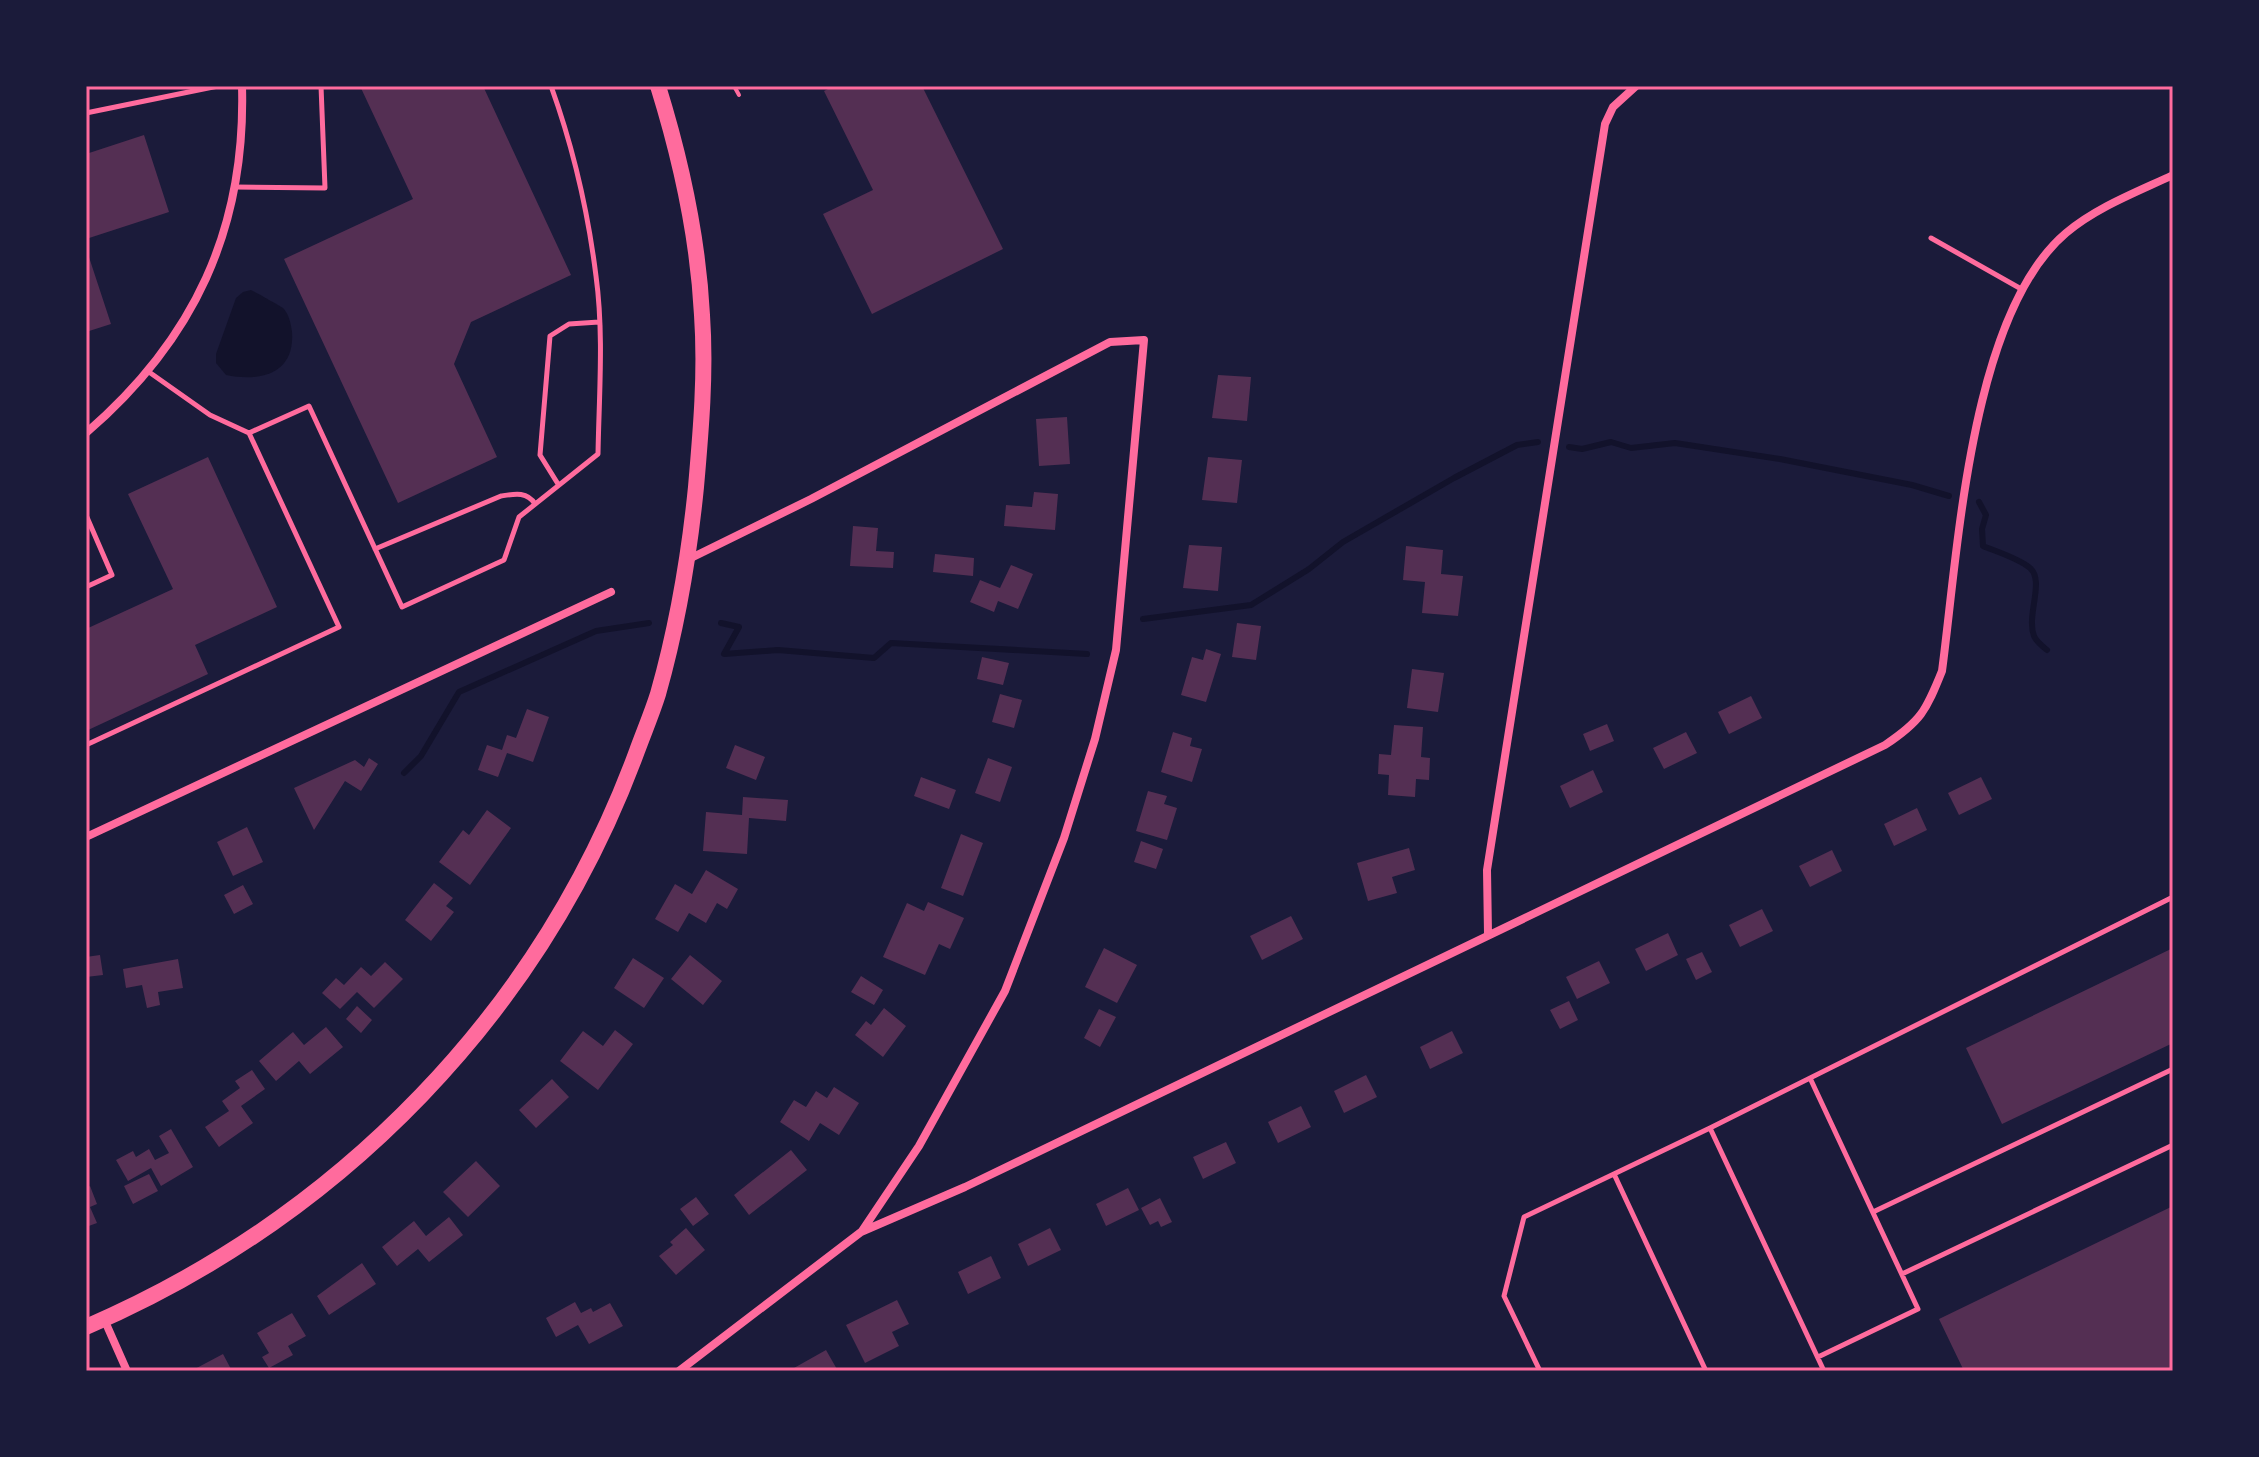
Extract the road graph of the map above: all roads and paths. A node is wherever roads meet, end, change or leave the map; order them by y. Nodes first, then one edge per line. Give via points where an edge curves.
1 (218, 86) edge
2 (242, 86) edge
3 (321, 86) edge
4 (551, 86) edge
5 (658, 86) edge
6 (734, 86) edge
7 (1636, 86) edge
8 (739, 95) dead end
9 (86, 113) edge
10 (2173, 175) edge
11 (235, 187) junction
12 (1931, 238) dead end
13 (2023, 290) junction
14 (599, 322) junction
15 (149, 372) junction
16 (86, 433) edge
17 (249, 433) junction
18 (558, 484) junction
19 (535, 504) junction
20 (86, 516) edge
21 (375, 549) junction
22 (689, 559) junction
23 (86, 587) edge
24 (611, 592) dead end
25 (86, 745) edge
26 (86, 837) edge
27 (2173, 897) edge
28 (1488, 934) junction
29 (2173, 1069) edge
30 (1810, 1078) junction
31 (1710, 1128) junction
32 (2173, 1145) edge
33 (1614, 1174) junction
34 (1873, 1212) junction
35 (861, 1232) junction
36 (1902, 1274) junction
37 (104, 1319) junction
38 (86, 1327) edge
39 (1818, 1357) junction
40 (127, 1371) edge
41 (679, 1371) edge
42 (1540, 1371) edge
43 (1706, 1371) edge
44 (1824, 1371) edge

1 - 9 lane
2 - 11 street
3 - 11 lane via 325,188
4 - 14 lane via 584,208
5 - 22 main road via 691,219 702,314 703,411
6 - 8 path
7 - 28 street via 1613,107 1605,124 1487,870
10 - 13 street via 2095,213 2065,234
11 - 15 street via 219,251 182,325
12 - 13 lane
13 - 28 street via 1992,361 1971,449 1942,671 1914,726 1885,745
14 - 18 lane via 598,454
14 - 18 lane via 569,324 550,336 540,455
15 - 16 street
15 - 17 lane via 210,415
17 - 21 lane via 309,406
17 - 25 lane via 339,627
18 - 19 lane
19 - 21 lane via 519,493 501,496
19 - 21 lane via 519,517 504,560 402,607
20 - 23 lane via 112,575
22 - 35 street via 1110,342 1144,340 1116,650 1064,838 1005,991 919,1146
22 - 37 main road via 658,695 618,803 555,924 481,1028 387,1130 322,1186 209,1264
24 - 26 street
27 - 30 lane
28 - 35 street via 965,1187
29 - 34 lane
30 - 31 lane
30 - 34 lane
31 - 33 lane
31 - 39 lane
32 - 36 lane
33 - 42 lane via 1524,1217 1504,1296
33 - 43 lane
34 - 36 lane
35 - 41 street
36 - 39 lane via 1918,1309
37 - 38 main road
37 - 40 street
39 - 44 lane

